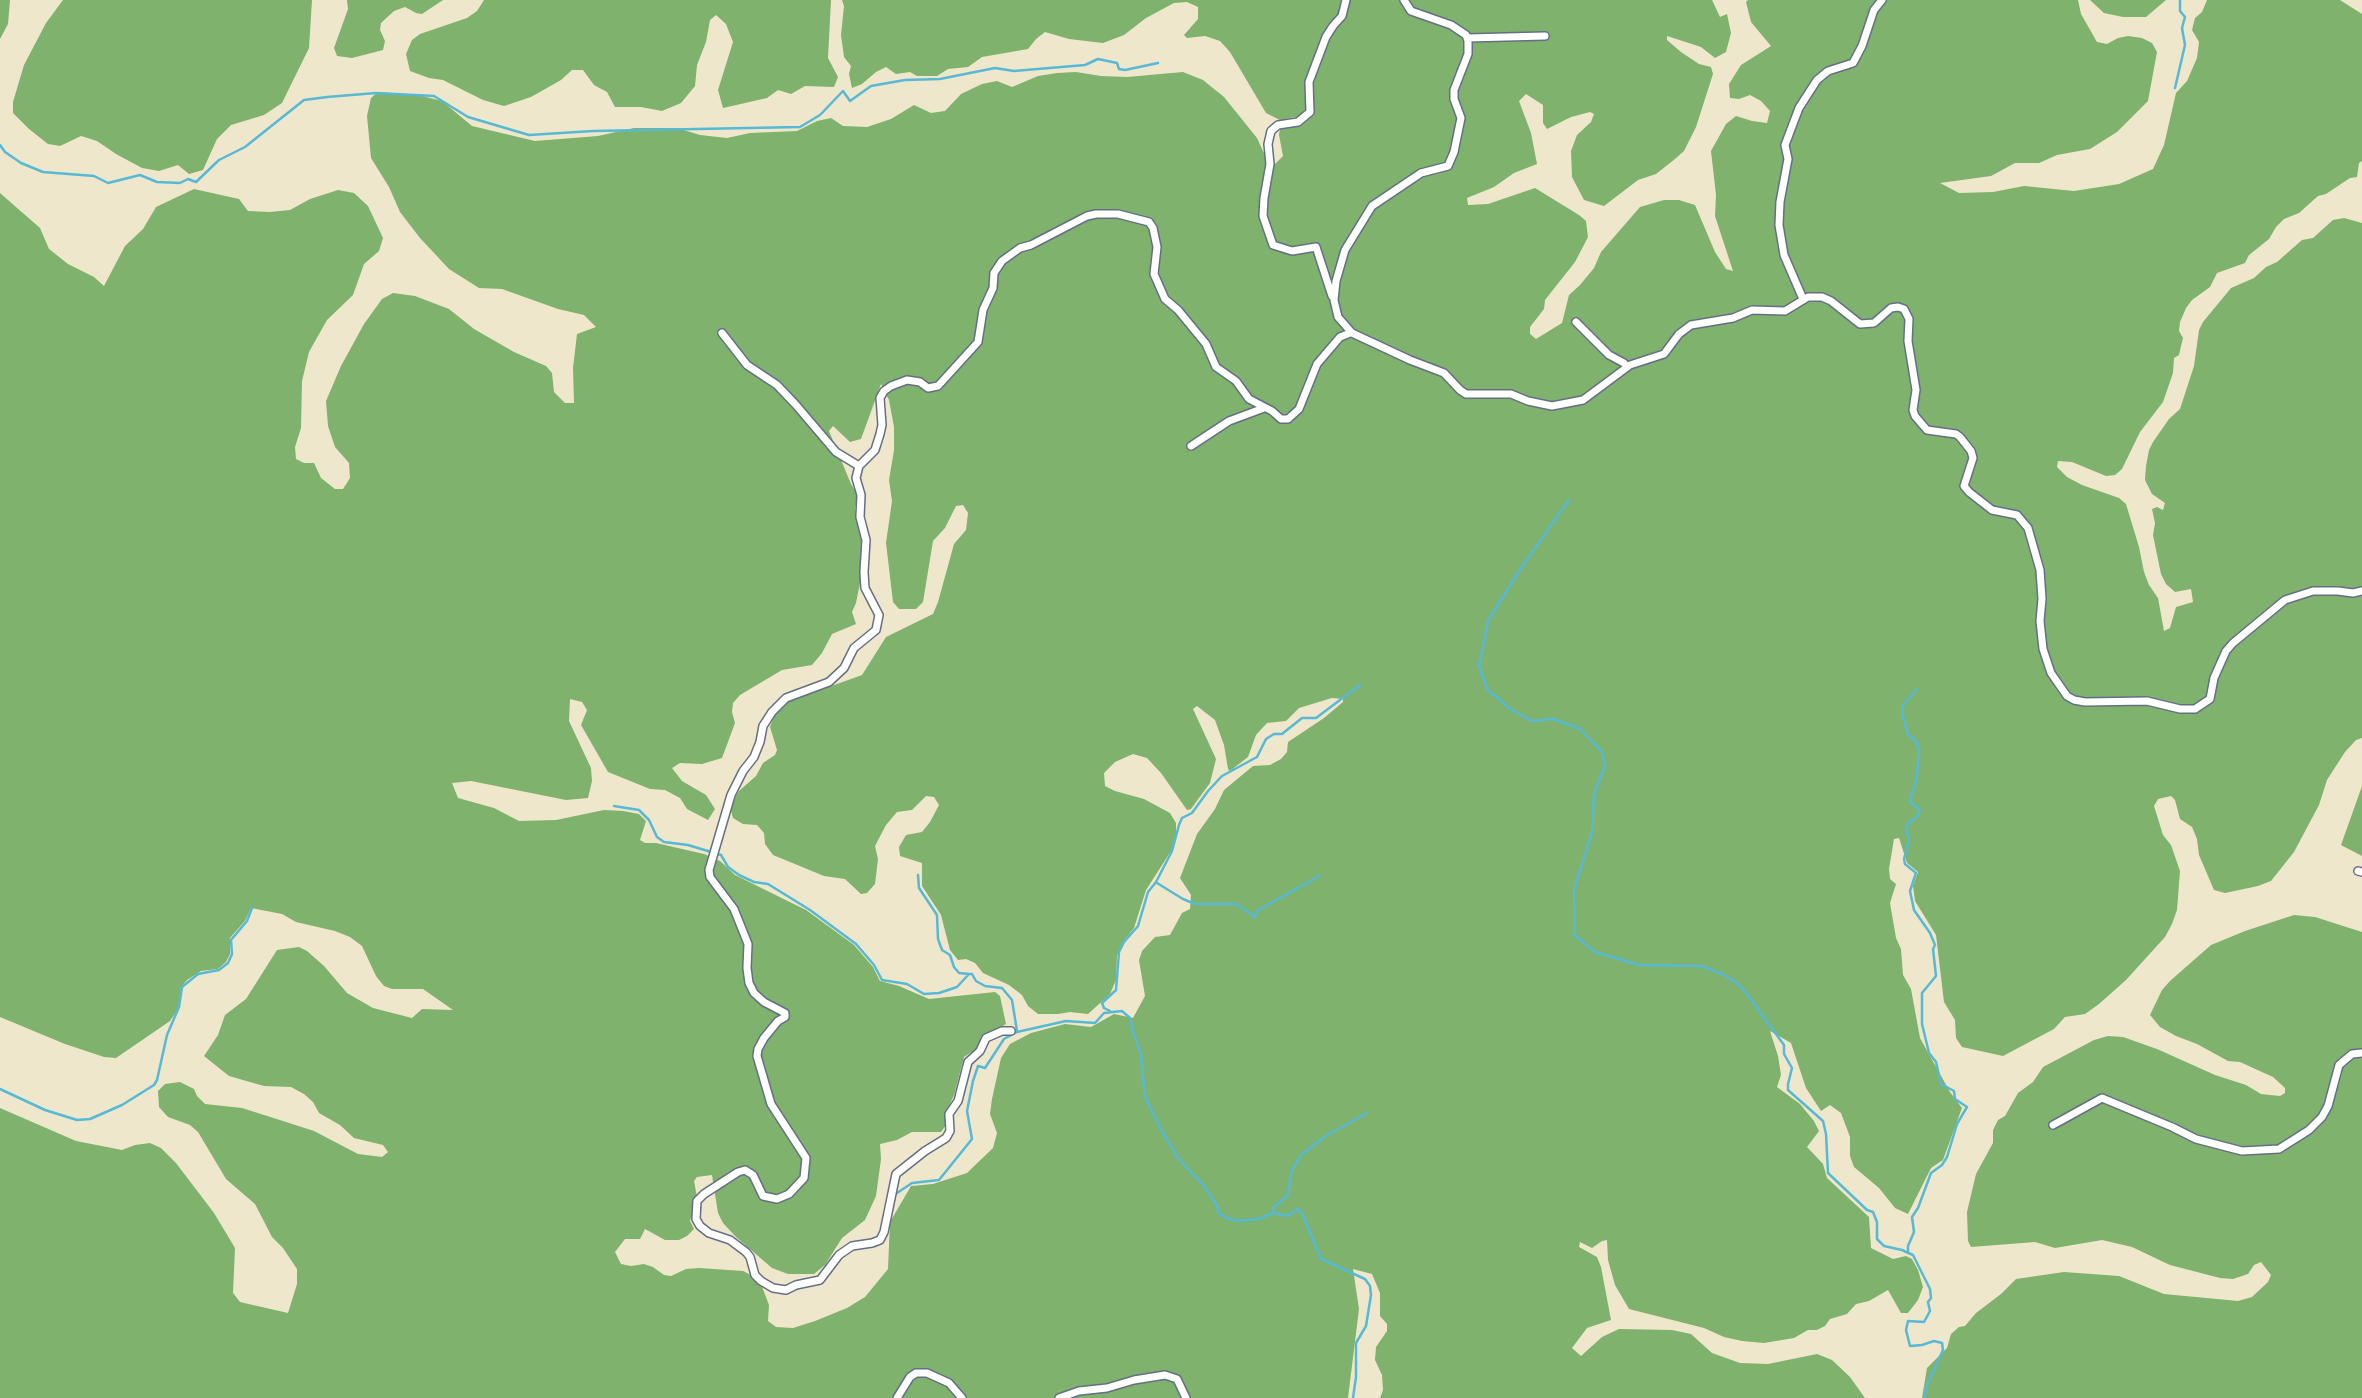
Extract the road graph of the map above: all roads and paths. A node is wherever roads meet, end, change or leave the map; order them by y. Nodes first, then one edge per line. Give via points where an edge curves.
1 (1346, 0) edge
2 (1404, 0) edge
3 (1882, 0) edge
4 (1545, 36) dead end
5 (1467, 38) junction
6 (1803, 299) junction
7 (1334, 300) junction
8 (1576, 322) dead end
9 (1350, 332) junction
10 (722, 333) dead end
11 (1628, 367) junction
12 (1265, 408) junction
13 (1191, 446) dead end
14 (859, 466) junction
15 (2362, 591) edge
16 (1011, 1031) dead end
17 (2362, 1053) edge
18 (2053, 1125) dead end
19 (897, 1398) edge
20 (962, 1398) edge
21 (1059, 1398) edge
22 (1186, 1398) edge

1 - 7 street via 1309,82 1310,112 1271,131 1263,216 1273,245 1292,251 1316,247
2 - 5 street via 1411,11 1451,24
3 - 6 street via 1853,63 1817,80 1798,108 1785,145 1788,159 1779,225 1784,255
4 - 5 street
5 - 7 street via 1468,54 1454,90 1461,118 1451,160 1442,169 1406,182 1368,210 1343,257
6 - 11 street via 1785,311 1760,309 1691,325 1664,354
6 - 15 street via 1831,301 1860,324 1874,323 1891,308 1907,313 1915,416 1927,430 1960,437 1973,458 1964,486 1992,510 2017,515 2028,528 2040,570 2043,649 2051,673 2067,696 2085,702 2147,701 2195,709 2210,699 2226,651 2285,600 2313,592
7 - 9 street via 1338,317
8 - 11 street
9 - 11 street via 1444,373 1466,394 1511,394 1540,405 1583,400
9 - 12 street via 1317,364 1292,416 1281,419
10 - 14 street via 747,365 777,385 836,452
12 - 13 street via 1229,421
12 - 14 street via 1216,367 1206,344 1160,290 1154,274 1157,247 1149,222 1096,214 1020,248 1002,261 983,310 975,348 938,386 928,388 908,380 884,391 875,450
14 - 16 street via 856,478 866,540 865,588 879,615 876,631 854,648 844,668 829,682 786,698 772,712 754,757 731,795 709,870 734,909 748,944 747,968 754,993 785,1013 764,1038 757,1056 771,1104 806,1158 804,1178 777,1199 763,1196 753,1175 738,1172 697,1201 700,1226 746,1252 755,1275 772,1288 786,1290 821,1280 839,1255 852,1246 880,1240 896,1174 946,1138 968,1062 986,1038
17 - 18 street via 2352,1054 2339,1065 2322,1117 2280,1149 2242,1151 2196,1139 2102,1098
19 - 20 street via 916,1373 949,1383
21 - 22 street via 1165,1375 1177,1379

